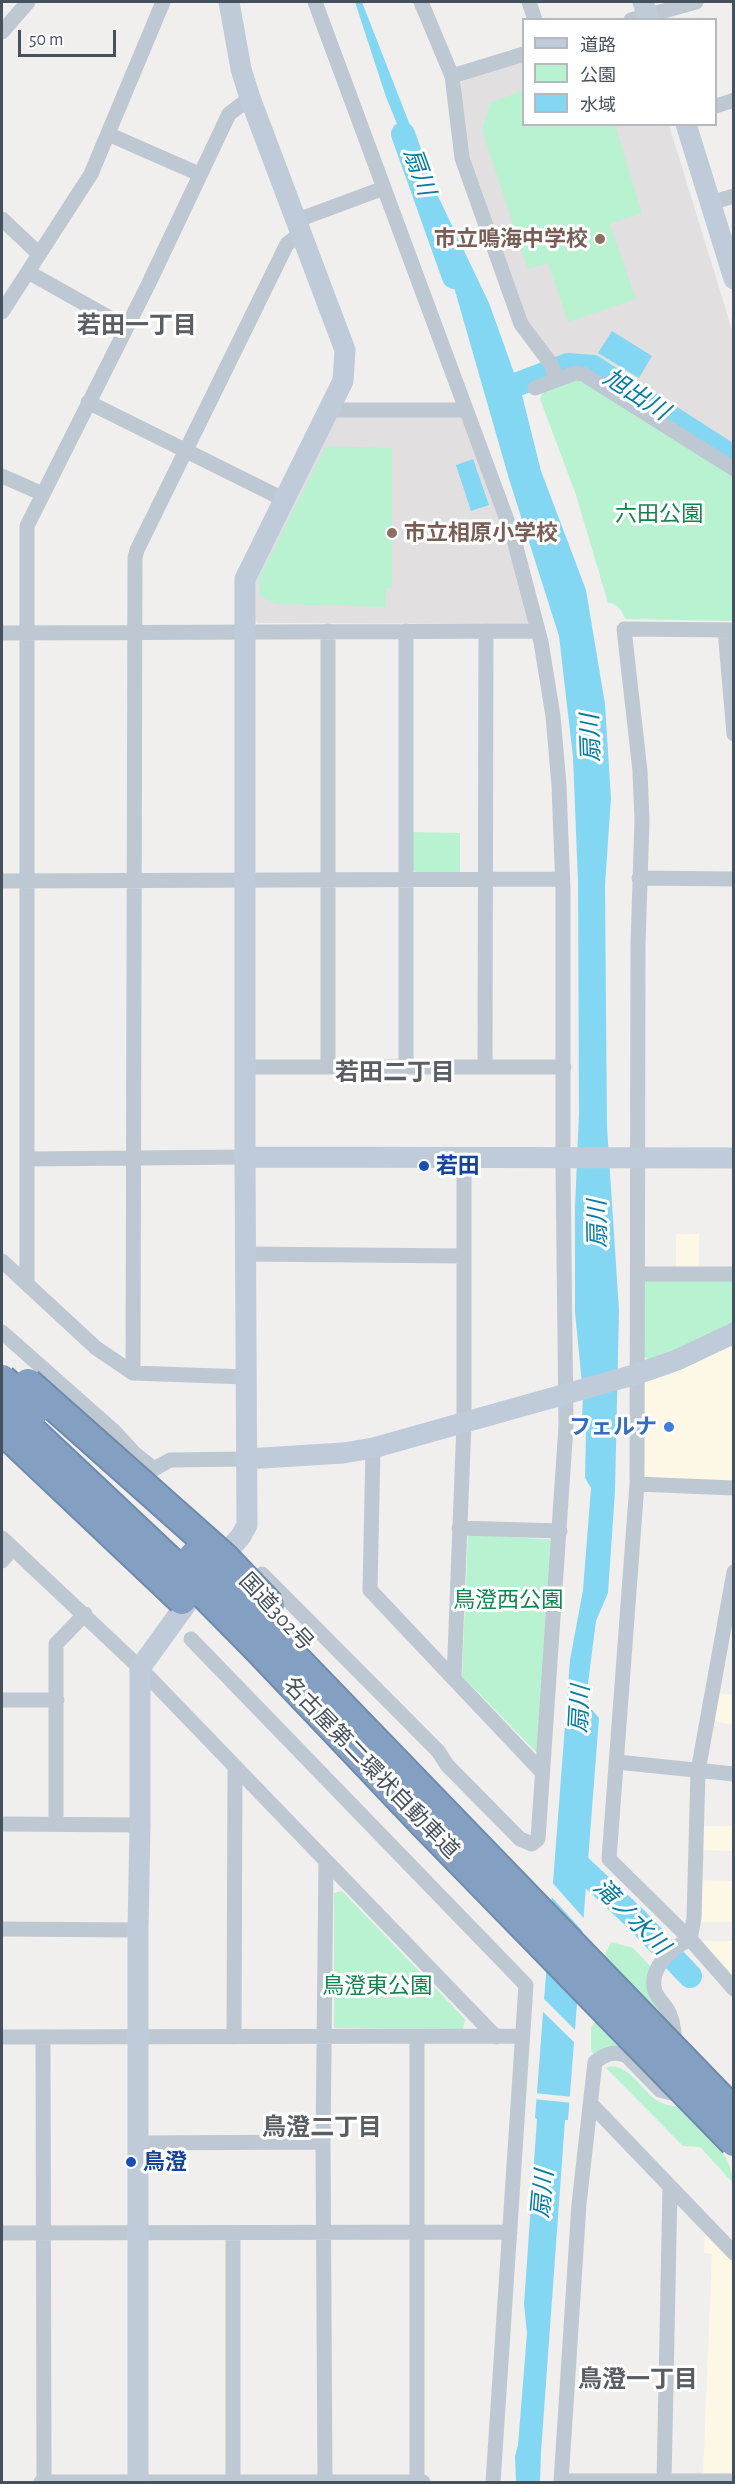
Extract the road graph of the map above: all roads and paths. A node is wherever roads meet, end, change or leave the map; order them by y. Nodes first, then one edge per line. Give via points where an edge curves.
1 (28, 2) edge
2 (163, 2) edge
3 (229, 2) edge
4 (315, 2) edge
5 (421, 2) edge
6 (529, 2) edge
7 (696, 2) edge
8 (642, 14) edge
9 (534, 18) edge
10 (2, 32) edge
11 (522, 55) edge
12 (452, 76) junction
13 (250, 98) junction
14 (734, 100) edge
15 (717, 106) edge
16 (687, 126) edge
17 (108, 134) junction
18 (199, 174) junction
19 (384, 188) junction
20 (734, 196) edge
21 (710, 203) junction
22 (2, 219) edge
23 (297, 228) junction
24 (39, 254) junction
25 (28, 273) junction
26 (734, 279) edge
27 (2, 312) edge
28 (126, 327) junction
29 (555, 373) junction
30 (535, 388) dead end
31 (88, 402) junction
32 (327, 410) junction
33 (466, 410) junction
34 (186, 451) junction
35 (734, 469) edge
36 (2, 476) edge
37 (43, 494) junction
38 (285, 500) junction
39 (730, 630) edge
40 (328, 631) junction
41 (406, 631) junction
42 (538, 631) junction
43 (244, 632) junction
44 (486, 632) junction
45 (2, 633) edge
46 (28, 633) junction
47 (137, 633) junction
48 (734, 734) edge
49 (639, 878) junction
50 (562, 879) junction
51 (734, 879) edge
52 (2, 880) edge
53 (28, 880) junction
54 (327, 880) junction
55 (407, 880) junction
56 (245, 881) junction
57 (487, 881) junction
58 (135, 882) junction
59 (406, 1066) junction
60 (485, 1066) junction
61 (245, 1067) junction
62 (328, 1067) junction
63 (564, 1067) junction
64 (135, 1157) junction
65 (245, 1157) junction
66 (464, 1157) junction
67 (568, 1157) junction
68 (632, 1158) junction
69 (734, 1158) edge
70 (28, 1159) junction
71 (245, 1254) junction
72 (464, 1256) junction
73 (2, 1261) edge
74 (638, 1274) junction
75 (734, 1274) edge
76 (27, 1283) junction
77 (2, 1332) edge
78 (734, 1333) edge
79 (2, 1360) edge
80 (133, 1373) junction
81 (632, 1375) junction
82 (246, 1377) junction
83 (2, 1379) edge
84 (569, 1393) junction
85 (2, 1403) edge
86 (2, 1422) edge
87 (464, 1424) junction
88 (2, 1430) edge
89 (373, 1448) junction
90 (246, 1459) junction
91 (637, 1484) junction
92 (734, 1488) edge
93 (459, 1528) junction
94 (560, 1532) junction
95 (7, 1543) edge
96 (2, 1561) edge
97 (734, 1572) edge
98 (262, 1574) dead end
99 (189, 1599) junction
100 (85, 1614) junction
101 (191, 1639) dead end
102 (140, 1668) junction
103 (454, 1679) junction
104 (2, 1700) edge
105 (57, 1700) junction
106 (616, 1762) junction
107 (235, 1768) junction
108 (698, 1770) junction
109 (542, 1772) junction
110 (734, 1774) edge
111 (2, 1824) edge
112 (56, 1824) junction
113 (140, 1825) junction
114 (326, 1861) junction
115 (526, 1888) dead end
116 (519, 1927) dead end
117 (2, 1929) edge
118 (138, 1930) junction
119 (684, 1943) junction
120 (734, 1989) edge
121 (522, 2036) junction
122 (2, 2037) edge
123 (137, 2037) junction
124 (234, 2037) junction
125 (325, 2037) junction
126 (495, 2037) junction
127 (43, 2038) junction
128 (417, 2038) junction
129 (675, 2043) dead end
130 (683, 2096) dead end
131 (591, 2104) junction
132 (734, 2112) edge
133 (323, 2142) junction
134 (734, 2142) edge
135 (137, 2143) junction
136 (670, 2187) junction
137 (323, 2232) junction
138 (510, 2232) junction
139 (2, 2233) edge
140 (43, 2233) junction
141 (137, 2233) junction
142 (233, 2234) junction
143 (418, 2234) junction
144 (734, 2253) edge
145 (734, 2481) edge
146 (43, 2482) edge
147 (138, 2482) edge
148 (233, 2482) edge
149 (325, 2482) edge
150 (417, 2482) edge
151 (423, 2482) edge
152 (493, 2482) edge
153 (561, 2482) edge
154 (664, 2482) edge

1 - 10 street
2 - 17 street
3 - 13 street
4 - 19 street
5 - 12 street
6 - 9 street
7 - 8 street
11 - 12 street
12 - 29 street via 462,158 520,324
13 - 18 street via 229,114
13 - 23 street
14 - 15 street
16 - 21 street
17 - 18 street
17 - 24 street via 91,174
18 - 28 street
19 - 23 street
19 - 33 street
20 - 21 street
21 - 26 street
22 - 24 street
23 - 32 street via 345,350 343,381
23 - 34 street
24 - 25 street
25 - 27 street
25 - 28 street
28 - 31 street
29 - 30 street
29 - 35 street via 575,373 593,379
31 - 34 street
31 - 37 street
32 - 33 street
32 - 38 street
33 - 42 street via 513,536
34 - 38 street
34 - 47 street via 137,550
36 - 37 street
37 - 46 street via 27,526
38 - 43 street via 245,579
39 - 48 street
39 - 49 street via 624,629 640,771
40 - 41 street
40 - 43 street
40 - 54 street
41 - 44 street
41 - 55 street
42 - 44 street
42 - 50 street via 553,716
43 - 47 street
43 - 56 street
44 - 57 street
45 - 46 street
46 - 47 street
46 - 53 street
47 - 58 street
49 - 51 street
49 - 68 street
50 - 57 street
50 - 63 street
52 - 53 street
53 - 58 street
53 - 70 street
54 - 55 street
54 - 56 street
54 - 62 street
55 - 57 street
55 - 59 street
56 - 58 street
56 - 61 street
57 - 60 street
58 - 64 street
59 - 60 street
59 - 62 street
60 - 63 street
61 - 62 street
61 - 65 street
63 - 67 street
64 - 65 street
64 - 70 street
64 - 80 street
65 - 66 street
65 - 71 street
66 - 67 street
66 - 72 street
67 - 68 street
67 - 84 street
68 - 69 street
68 - 74 street
70 - 76 street
71 - 72 street
71 - 82 street
72 - 87 street
73 - 76 street
74 - 75 street
74 - 81 street
76 - 80 street via 96,1348
77 - 90 street via 153,1469 170,1460
78 - 81 street via 677,1360
79 - 115 highway, 国道302号, bridge via 225,1558 410,1753
80 - 82 street
81 - 84 street
81 - 91 street
82 - 90 street
83 - 132 highway, 名古屋第二環状自動車道, bridge via 273,1635
84 - 87 street
84 - 94 street
85 - 134 highway, 名古屋第二環状自動車道, bridge via 182,1572
86 - 99 street
87 - 89 street
87 - 93 street
88 - 116 highway, bridge via 186,1604 378,1797
89 - 90 street
89 - 103 street via 370,1590
90 - 99 street via 247,1525
91 - 92 street
91 - 106 street
93 - 94 street
93 - 103 street
94 - 109 street
95 - 96 street
95 - 100 street
97 - 108 street
98 - 109 street via 520,1839 532,1844 538,1839
99 - 102 street
100 - 102 street
100 - 105 street via 56,1644
101 - 121 street via 526,1985
102 - 107 street
102 - 113 street
103 - 109 street
104 - 105 street
105 - 112 street
106 - 108 street
106 - 119 street via 609,1859
107 - 114 street
107 - 124 street
108 - 110 street
108 - 119 street via 694,1918
111 - 112 street
112 - 113 street
113 - 118 street
114 - 125 street
114 - 126 street
117 - 118 street
118 - 123 street
119 - 120 street
119 - 129 street via 663,1960 655,1973 655,1989 670,2016
121 - 126 street
121 - 138 street
122 - 127 street
123 - 124 street
123 - 127 street
123 - 135 street
124 - 125 street
125 - 128 street
125 - 133 street
126 - 128 street
127 - 140 street
128 - 143 street
130 - 131 street via 660,2090 627,2056 611,2053 595,2062
131 - 136 street
131 - 153 street via 579,2204
133 - 135 street
133 - 137 street
135 - 141 street
136 - 144 street
136 - 154 street
137 - 142 street
137 - 143 street
137 - 149 street
138 - 143 street
138 - 152 street
139 - 140 street
140 - 141 street
140 - 146 street
141 - 142 street
141 - 147 street
142 - 148 street
143 - 150 street
145 - 154 street
146 - 147 street
147 - 148 street
148 - 149 street
149 - 150 street
150 - 151 street
153 - 154 street

